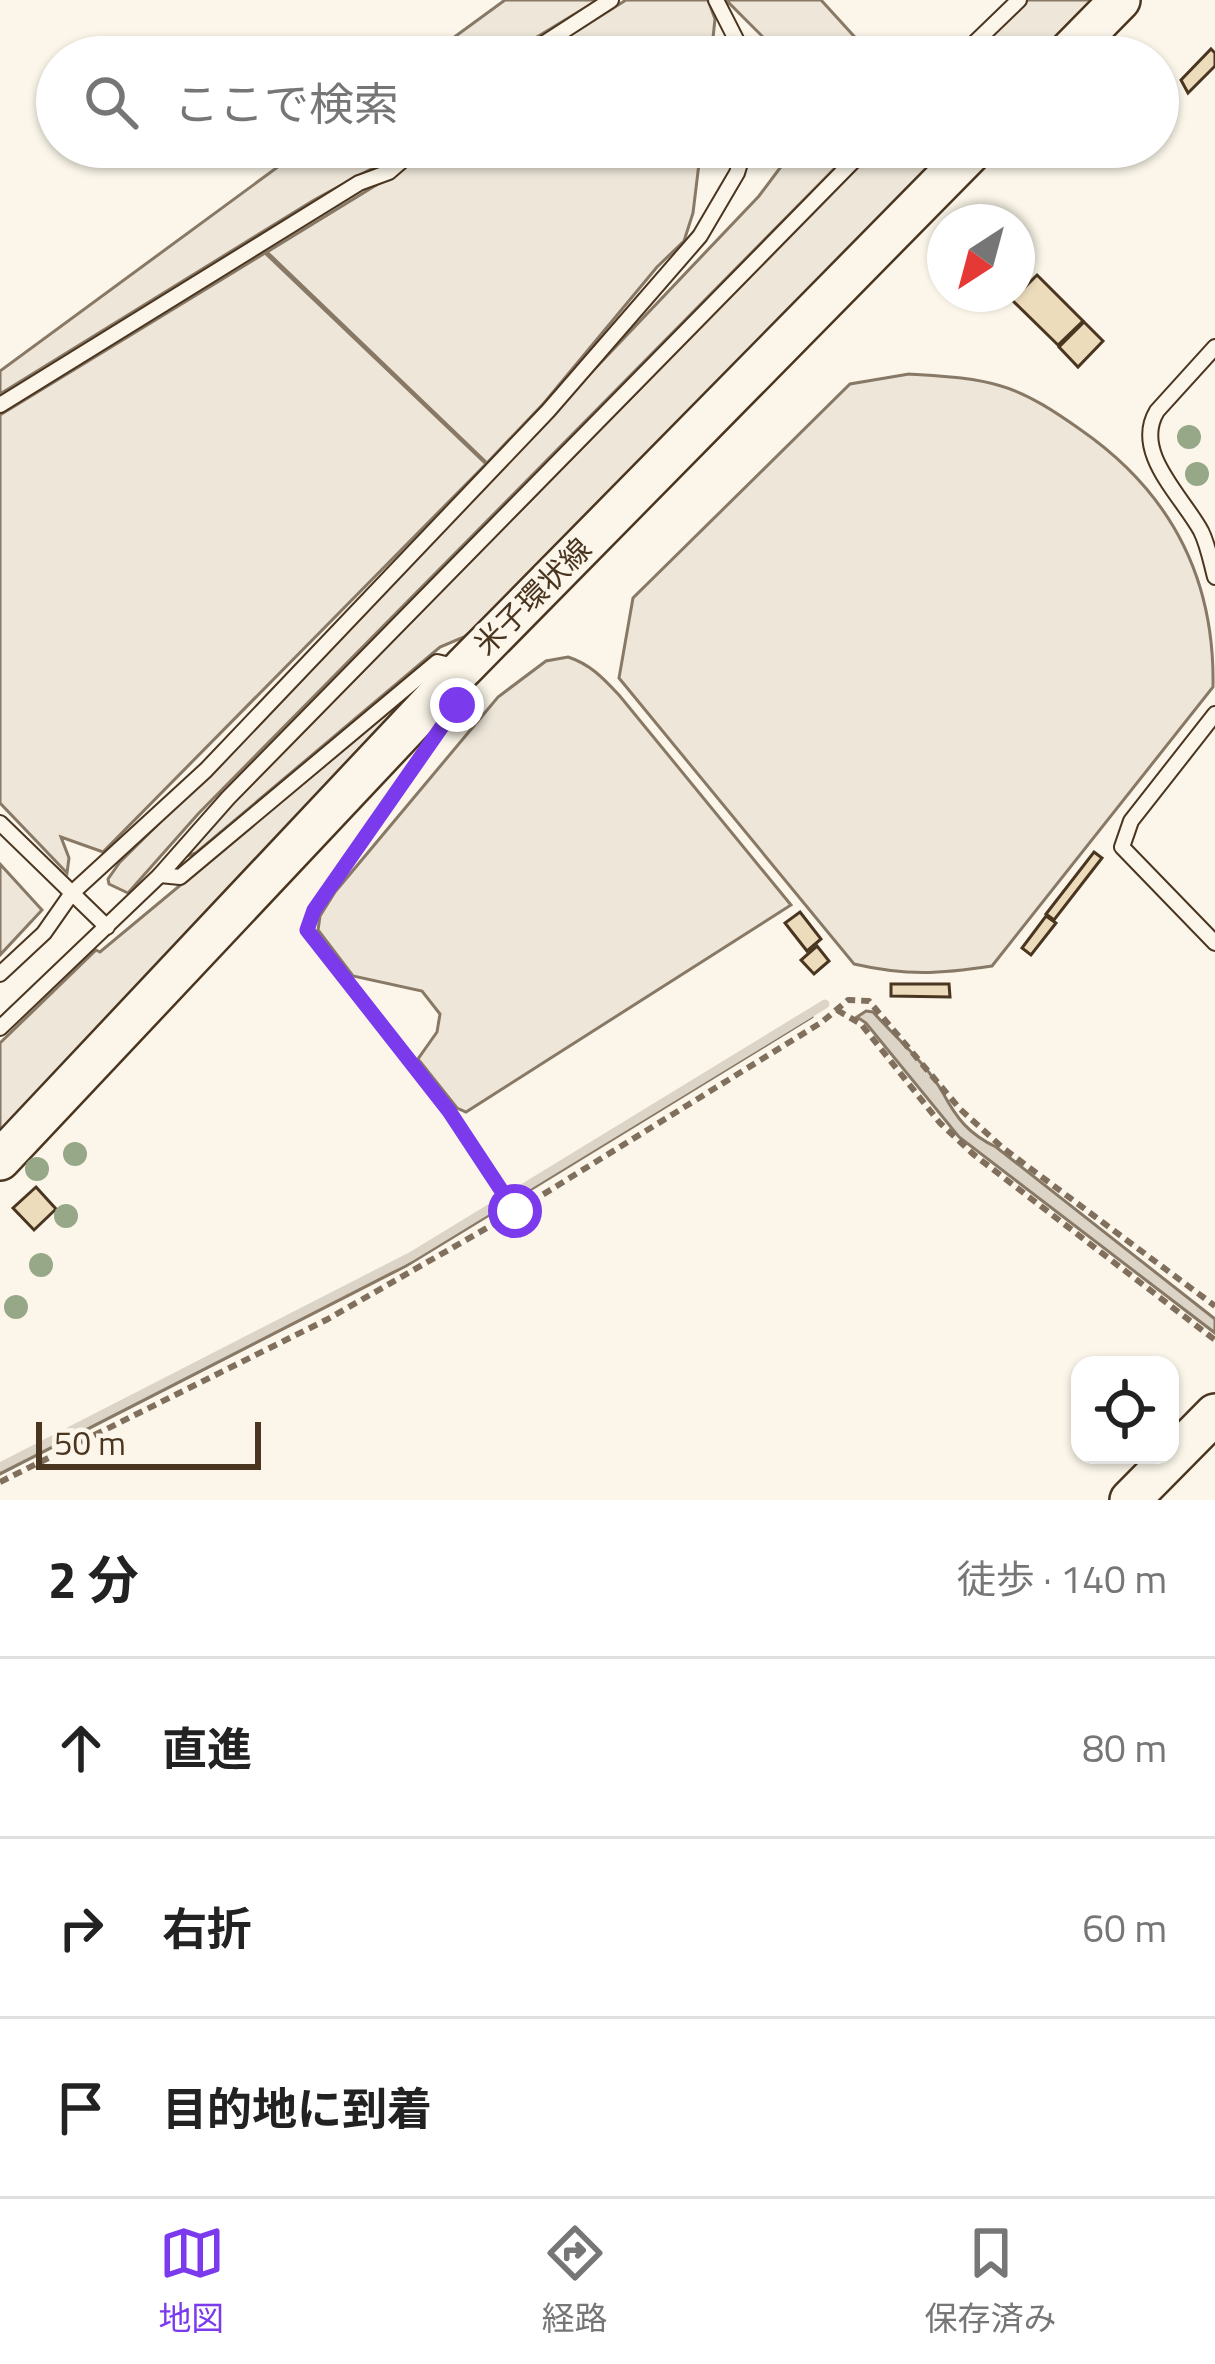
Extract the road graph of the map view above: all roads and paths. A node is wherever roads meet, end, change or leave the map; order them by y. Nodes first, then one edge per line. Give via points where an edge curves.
1 (610, 0) edge
2 (716, 0) edge
3 (1019, 0) edge
4 (1120, 0) edge
5 (555, 36) edge
6 (734, 36) edge
7 (982, 36) edge
8 (1085, 36) edge
9 (394, 168) edge
10 (739, 168) edge
11 (846, 168) edge
12 (955, 168) edge
13 (1215, 347) edge
14 (0, 405) edge
15 (1212, 557) edge
16 (1215, 577) edge
17 (464, 668) junction
18 (1215, 714) edge
19 (402, 783) dead end
20 (0, 823) edge
21 (160, 875) junction
22 (72, 893) junction
23 (106, 927) junction
24 (1215, 944) edge
25 (0, 974) edge
26 (837, 1010) junction
27 (0, 1028) edge
28 (0, 1160) edge
29 (515, 1211) junction
30 (1215, 1306) edge
31 (1215, 1340) edge
32 (1215, 1414) edge
33 (0, 1482) edge
34 (1130, 1500) edge

1 - 5 lane
2 - 6 lane
3 - 7 lane
4 - 8 main road
9 - 14 lane
10 - 22 lane via 700,236 548,411 206,770
11 - 21 lane
12 - 17 main road, 米子環状線
13 - 15 lane via 1157,412 1148,439
15 - 16 lane
17 - 21 lane via 437,662 180,877
17 - 28 main road, 米子環状線
18 - 24 lane via 1131,821 1122,847
19 - 29 path via 307,930 449,1111
20 - 22 lane
21 - 23 lane
22 - 23 lane
22 - 25 lane via 44,934
23 - 27 lane
26 - 29 path
26 - 30 path via 848,1000 869,1001 1003,1148
26 - 31 path via 861,1024 973,1154
29 - 33 path via 328,1318
32 - 34 main road

